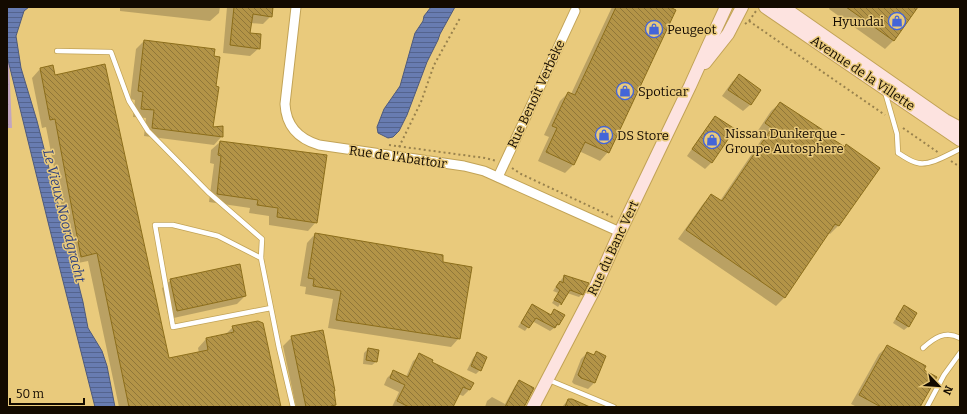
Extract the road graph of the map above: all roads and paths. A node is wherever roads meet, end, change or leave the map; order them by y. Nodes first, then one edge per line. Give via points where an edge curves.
1 (296, 7) edge
2 (726, 7) edge
3 (734, 7) edge
4 (742, 7) edge
5 (758, 7) edge
6 (765, 7) edge
7 (783, 7) edge
8 (575, 11) dead end
9 (460, 18) dead end
10 (57, 51) dead end
11 (704, 65) junction
12 (879, 73) junction
13 (690, 86) junction
14 (884, 88) junction
15 (894, 121) junction
16 (960, 128) edge
17 (960, 140) edge
18 (960, 149) edge
19 (945, 156) junction
20 (398, 157) junction
21 (960, 167) edge
22 (498, 177) junction
23 (620, 232) junction
24 (261, 258) junction
25 (271, 308) junction
26 (960, 338) edge
27 (923, 348) dead end
28 (960, 353) edge
29 (547, 379) junction
30 (601, 404) edge
31 (293, 407) edge
32 (533, 407) edge
33 (614, 407) edge
34 (927, 407) edge

1 - 20 street, Rue de l'Abattoir via 284,104 290,124 301,137 314,144
2 - 13 street, Rue du Banc Vert
3 - 11 street, Rue du Banc Vert
4 - 11 street, Rue du Banc Vert via 728,34
5 - 15 path via 750,20
6 - 14 street, Avenue de la Villette
7 - 12 street, Avenue de la Villette
8 - 22 street, Rue Benoît Verbèke
9 - 20 path via 434,65 421,102 399,146
10 - 24 lane via 111,52 128,102 148,132 208,192 262,239
11 - 13 street, Rue du Banc Vert
12 - 14 lane
12 - 16 street, Avenue de la Villette
13 - 23 street, Rue du Banc Vert
14 - 15 lane
14 - 17 street, Avenue de la Villette
15 - 19 path
15 - 19 lane via 898,153 921,164
18 - 19 lane
19 - 21 path
20 - 22 street, Rue de l'Abattoir via 471,168
22 - 23 street, Rue de l'Abattoir
23 - 29 street, Rue du Banc Vert via 594,290
24 - 25 lane
24 - 25 lane via 218,236 173,225 155,225 173,327
25 - 31 lane
26 - 27 lane via 946,334 933,339
28 - 34 lane via 944,375
29 - 30 lane
29 - 32 street, Rue du Banc Vert
30 - 33 lane

